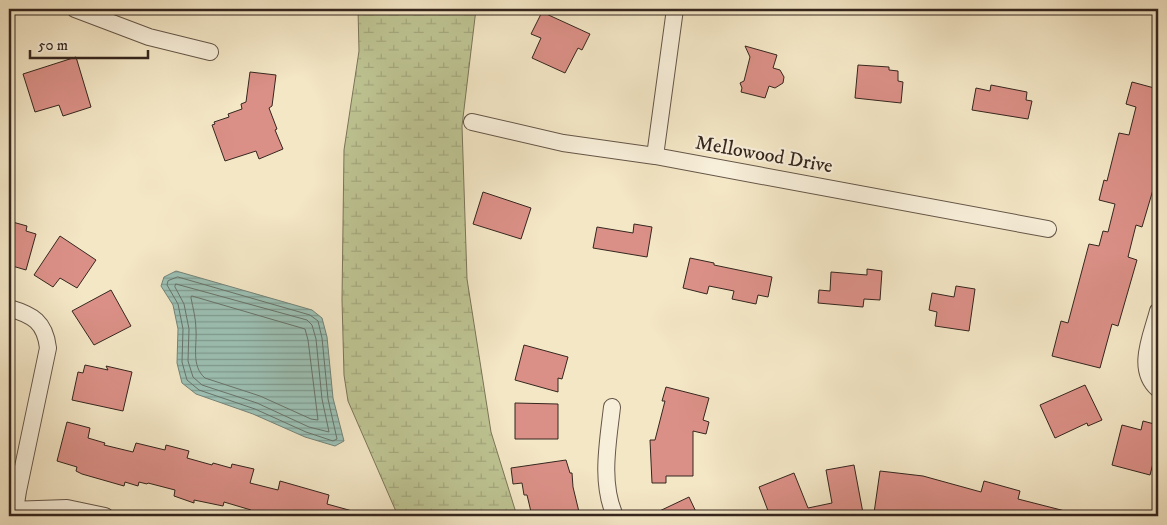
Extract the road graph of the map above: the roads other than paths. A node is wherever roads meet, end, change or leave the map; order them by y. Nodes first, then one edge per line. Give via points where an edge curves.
1 (75, 9) edge
2 (675, 9) edge
3 (210, 52) dead end
4 (472, 122) dead end
5 (655, 156) junction
6 (1048, 229) dead end
7 (9, 308) edge
8 (1158, 311) edge
9 (1158, 389) edge
10 (612, 407) dead end
11 (12, 510) edge
12 (106, 516) edge
13 (615, 516) edge

1 - 3 street via 149,37
2 - 5 street
4 - 5 street, Mellowood Drive via 563,143
5 - 6 street, Mellowood Drive
7 - 11 street via 40,323 48,348
8 - 9 street via 1145,359 1151,382
10 - 13 street via 606,471
11 - 12 street via 67,508

